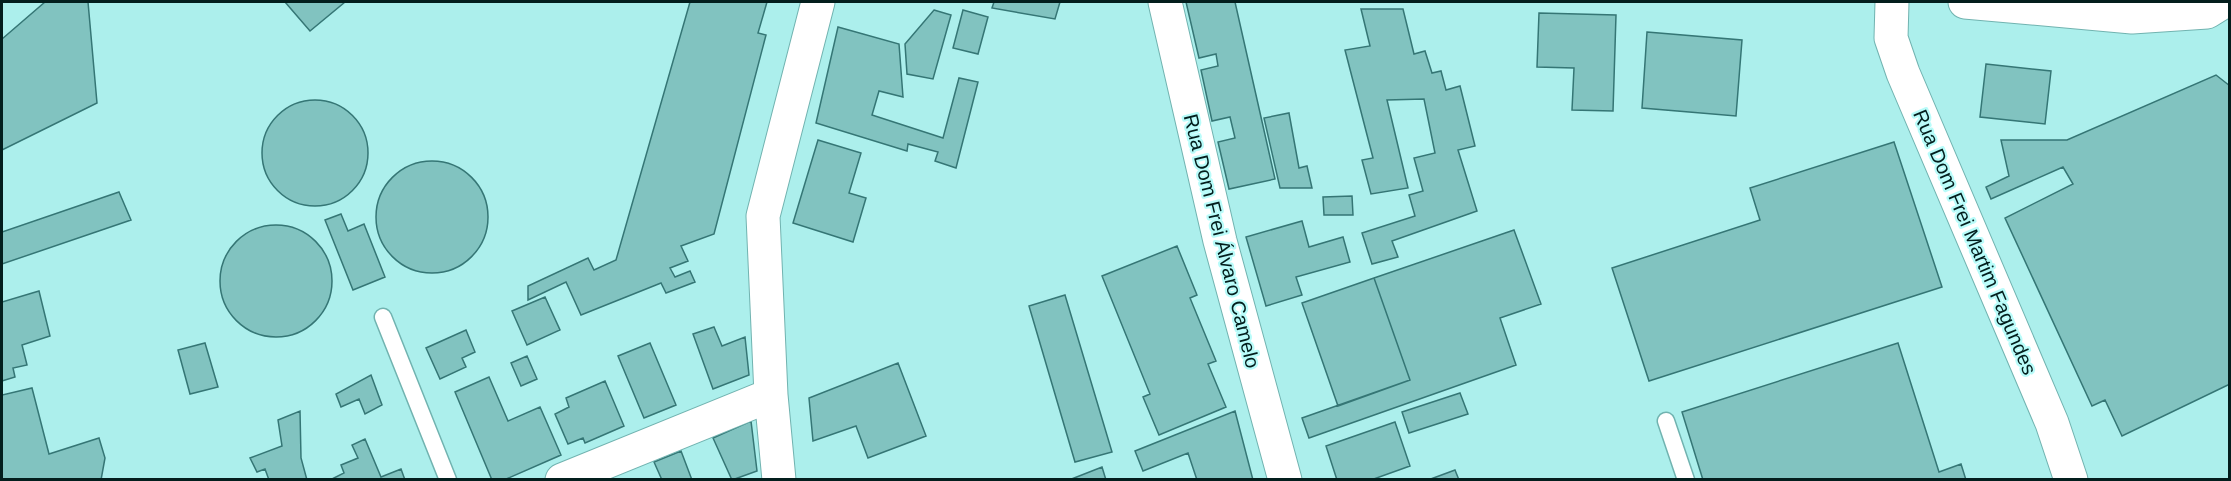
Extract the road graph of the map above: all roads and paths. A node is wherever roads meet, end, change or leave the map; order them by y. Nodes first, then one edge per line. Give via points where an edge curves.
1 (818, 2) edge
2 (1165, 2) edge
3 (1893, 2) edge
4 (1965, 2) edge
5 (2223, 2) edge
6 (383, 317) dead end
7 (771, 395) junction
8 (1666, 421) dead end
9 (448, 480) edge
10 (562, 480) edge
11 (779, 480) edge
12 (1285, 480) edge
13 (1686, 480) edge
14 (2072, 480) edge

1 - 7 street via 763,216
2 - 12 street, Rua Dom Frei Álvaro Camelo via 1220,242
3 - 14 street, Rua Dom Frei Martim Fagundes via 1891,38 1903,74 2052,423
4 - 5 street via 2132,17 2207,12
6 - 9 lane
7 - 10 street
7 - 11 street
8 - 13 lane

